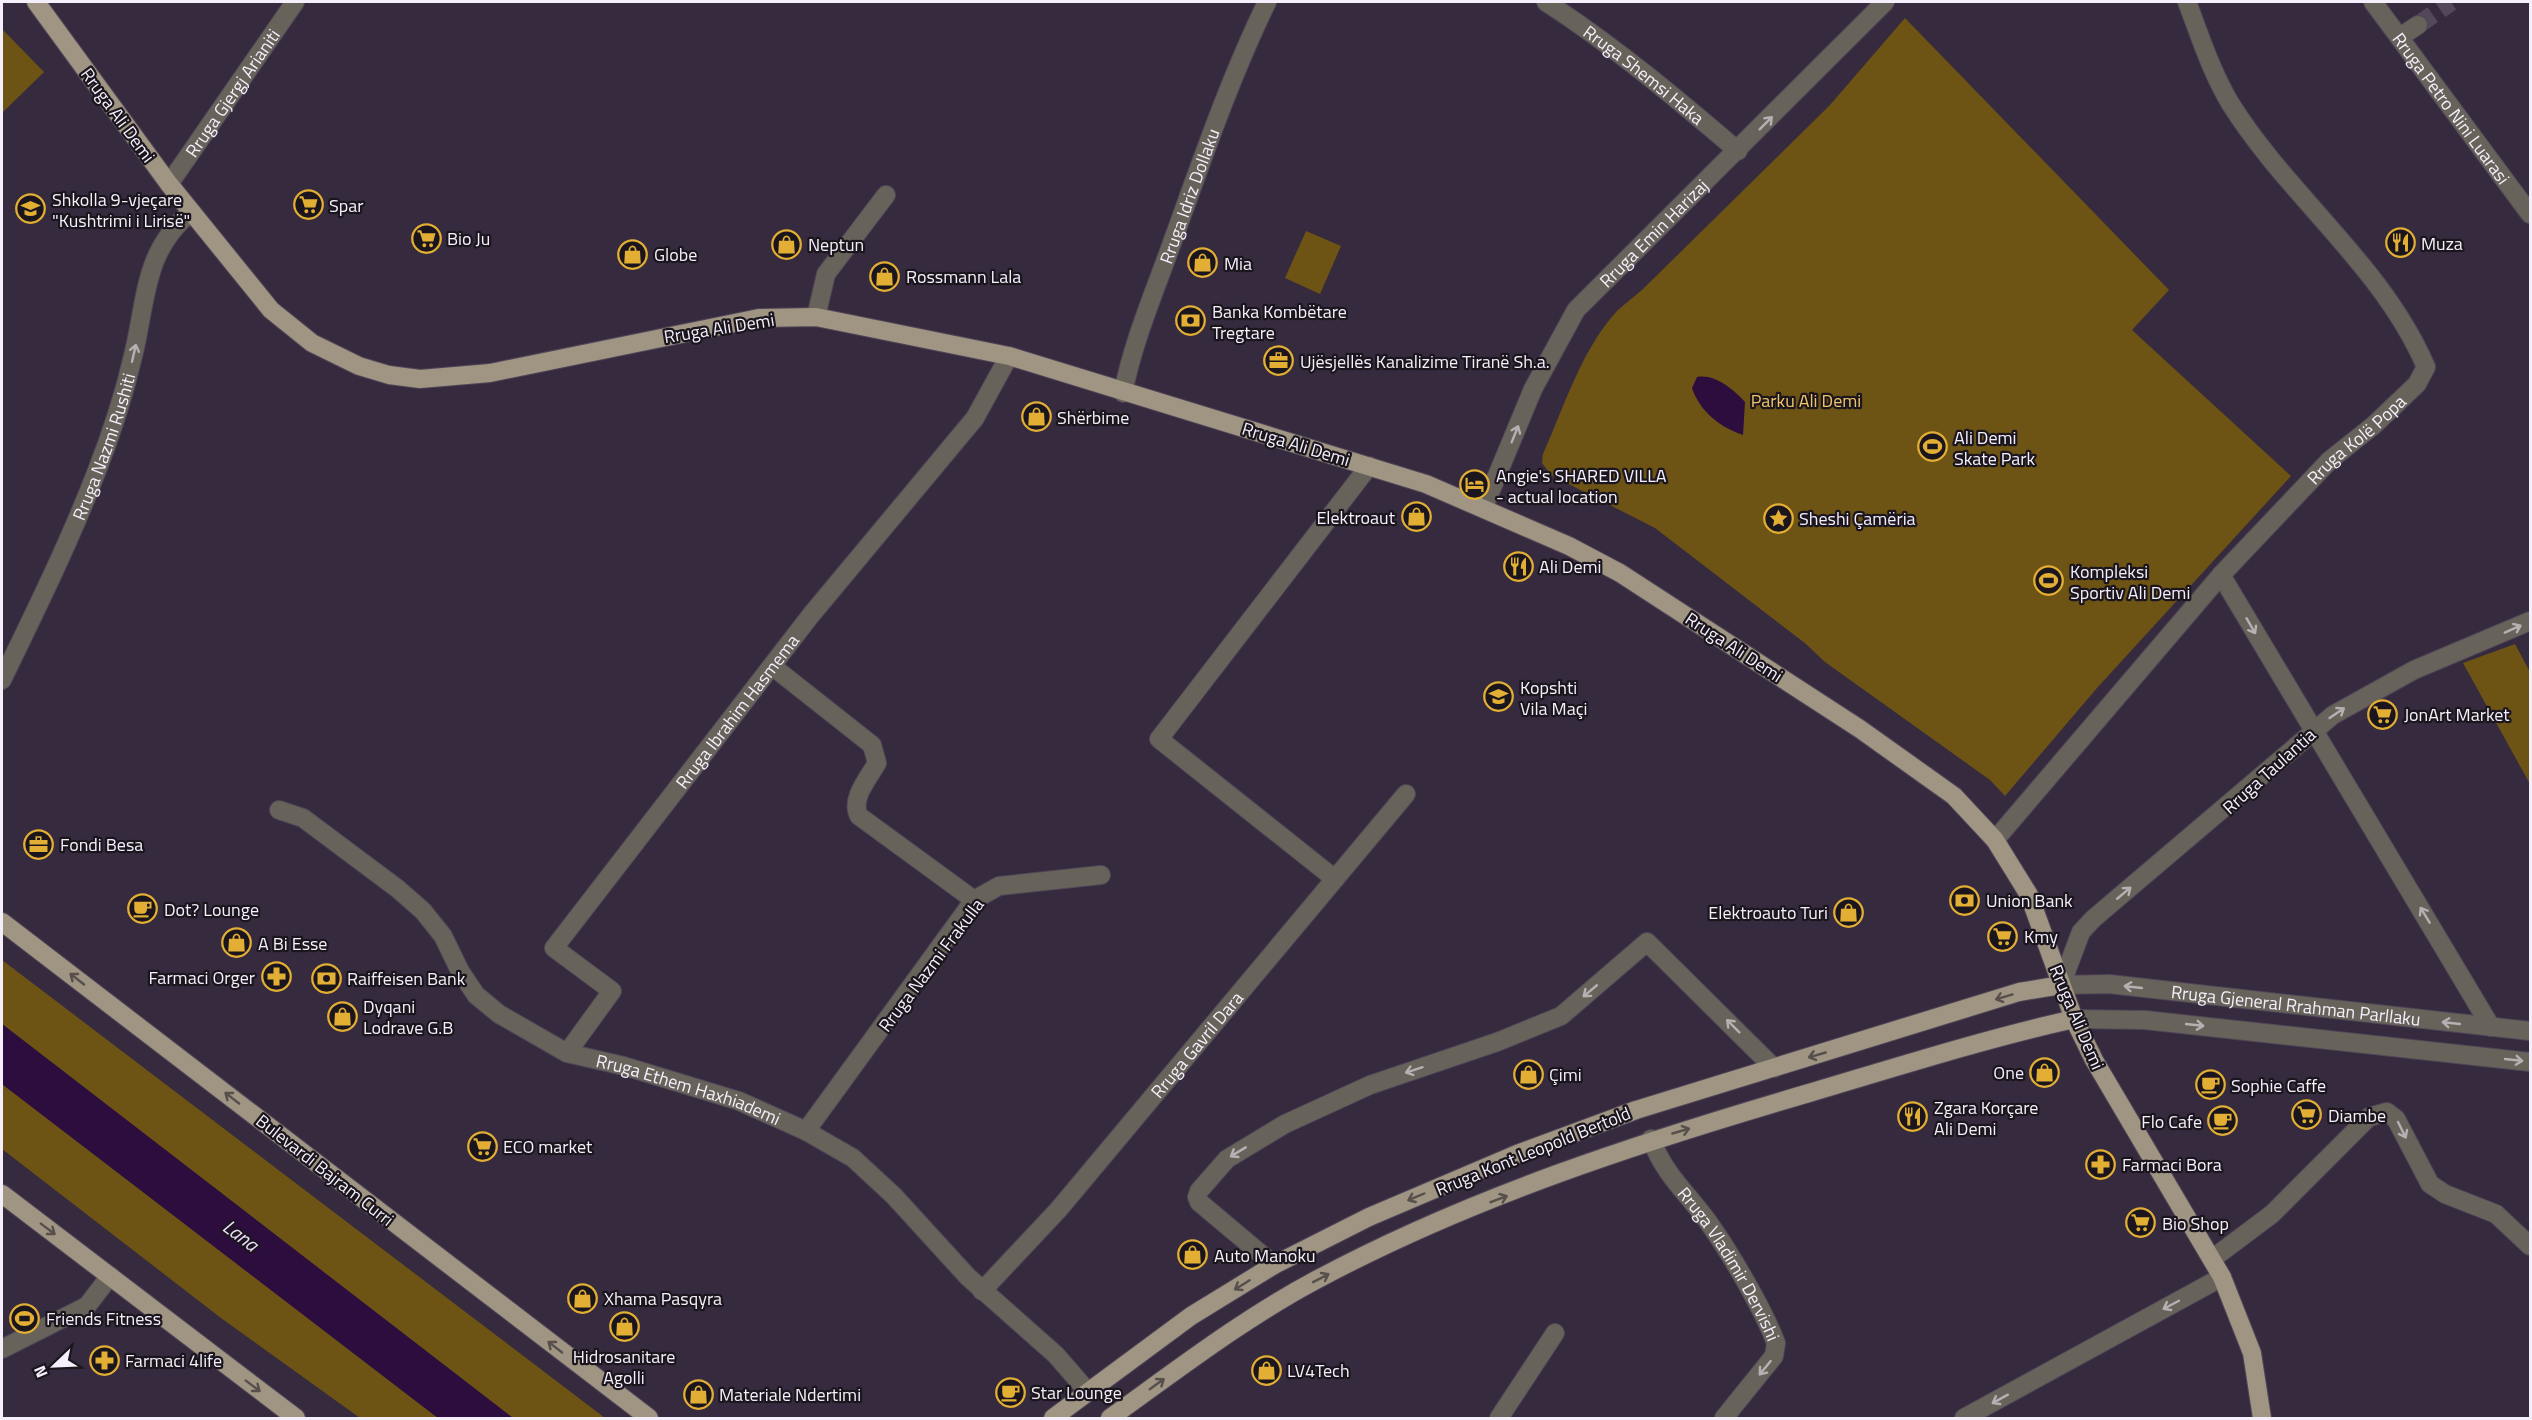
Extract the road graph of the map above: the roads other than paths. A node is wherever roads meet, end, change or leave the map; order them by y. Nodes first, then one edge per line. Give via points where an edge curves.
1 (36, 2) edge
2 (295, 2) edge
3 (1267, 2) edge
4 (1546, 2) edge
5 (1885, 2) edge
6 (2187, 2) edge
7 (2373, 2) edge
8 (2418, 25) tunnel mouth
9 (2400, 37) junction
10 (1738, 151) junction
11 (169, 184) junction
12 (886, 195) dead end
13 (191, 212) junction
14 (2530, 214) edge
15 (816, 317) junction
16 (1009, 356) junction
17 (1124, 393) junction
18 (1369, 466) junction
19 (1484, 507) junction
20 (2221, 575) junction
21 (2530, 621) edge
22 (772, 666) junction
23 (2, 680) edge
24 (2313, 731) junction
25 (1406, 794) dead end
26 (279, 810) dead end
27 (1995, 840) junction
28 (1101, 875) dead end
29 (1335, 879) junction
30 (975, 900) junction
31 (2, 922) edge
32 (2061, 985) junction
33 (2074, 1019) junction
34 (2491, 1027) junction
35 (2530, 1031) edge
36 (567, 1053) junction
37 (2530, 1062) edge
38 (1774, 1068) junction
39 (806, 1131) junction
40 (1651, 1140) junction
41 (2, 1194) edge
42 (2530, 1246) edge
43 (2212, 1259) junction
44 (1274, 1265) junction
45 (110, 1276) junction
46 (2222, 1277) junction
47 (982, 1292) junction
48 (1555, 1333) dead end
49 (2, 1349) edge
50 (1088, 1392) junction
51 (296, 1419) edge
52 (649, 1419) edge
53 (1053, 1419) edge
54 (1110, 1419) edge
55 (1498, 1419) edge
56 (1724, 1419) edge
57 (1964, 1419) edge
58 (2262, 1419) edge

1 - 11 main road, Rruga Ali Demi
2 - 11 street, Rruga Gjergj Arianiti
3 - 17 street, Rruga Idriz Dollaku via 1248,39 1194,181 1132,354
4 - 10 street, Rruga Shemsi Haka via 1664,87
10 -> 5 street, Rruga Emin Harizaj
6 - 20 street, Rruga Kolë Popa via 2231,104 2379,290 2414,338 2426,367 2417,384 2330,460
7 - 9 street, Rruga Petro Nini Luarasi
8 - 9 street
9 - 14 street, Rruga Petro Nini Luarasi
19 -> 10 street, Rruga Emin Harizaj via 1533,389 1576,310
11 - 13 main road, Rruga Ali Demi
12 - 15 street via 826,274
13 - 15 main road, Rruga Ali Demi via 250,287 293,330 359,366 390,375 420,379 490,373 759,318
23 -> 13 street, Rruga Nazmi Rushiti via 96,472 125,387 157,253 172,228
15 - 16 main road, Rruga Ali Demi
16 - 17 main road, Rruga Ali Demi
16 - 22 street, Rruga Ibrahim Hasmema via 975,418
17 - 18 main road, Rruga Ali Demi
18 - 19 main road, Rruga Ali Demi
18 - 29 street via 1160,739
19 - 27 main road, Rruga Ali Demi via 1620,573 1860,729 1954,796
20 -> 24 street
20 - 27 street, Rruga Kolë Popa
24 -> 21 street, Rruga Taulantia via 2389,682
22 - 30 street via 872,745 877,763 856,800 859,816
22 - 36 street, Rruga Ibrahim Hasmema via 554,948 612,991
32 -> 24 street, Rruga Taulantia via 2081,932 2093,919
34 -> 24 street
25 - 29 street, Rruga Gavril Dara
26 - 36 street, Rruga Ethem Haxhiademi via 303,818 398,889 443,936 476,994 499,1014
27 - 32 main road, Rruga Ali Demi via 2029,895
28 - 30 street, Rruga Nazmi Frakulla via 999,886
29 - 47 street, Rruga Gavril Dara via 1059,1209
30 - 39 street, Rruga Nazmi Frakulla
52 -> 31 main road, Bulevardi Bajram Curri
32 - 33 main road, Rruga Ali Demi
34 -> 32 street, Rruga Gjeneral Rrahman Parllaku via 2109,984
32 -> 38 main road, Rruga Kont Leopold Bertold via 2019,992
33 -> 37 street, Rruga Gjeneral Rrahman Parllaku via 2145,1020
40 -> 33 main road, Rruga Kont Leopold Bertold
33 - 43 main road, Rruga Ali Demi via 2124,1114
34 - 35 street, Rruga Gjeneral Rrahman Parllaku
36 - 39 street, Rruga Ethem Haxhiademi via 739,1101
38 -> 44 main road, Rruga Kont Leopold Bertold via 1636,1110 1517,1154 1369,1217
38 -> 44 street via 1647,942 1561,1016 1497,1042 1370,1084 1285,1124 1227,1159 1197,1197
39 - 47 street, Rruga Ethem Haxhiademi via 853,1158 894,1196
54 -> 40 main road, Rruga Kont Leopold Bertold via 1210,1345 1314,1281 1407,1234
40 -> 56 street, Rruga Vladimir Dervishi via 1672,1181 1711,1225 1776,1343 1774,1356
41 -> 45 main road
43 -> 42 street via 2272,1214 2369,1117 2387,1112 2396,1119 2430,1184 2496,1214
43 - 46 main road, Rruga Ali Demi
44 -> 50 main road, Rruga Kont Leopold Bertold via 1191,1316
45 - 49 street via 87,1306
45 -> 51 main road
46 -> 57 street
46 - 58 main road, Rruga Ali Demi via 2252,1353
47 - 50 street, Rruga Ethem Haxhiademi via 1056,1355
48 - 55 street
50 - 53 main road, Rruga Kont Leopold Bertold

